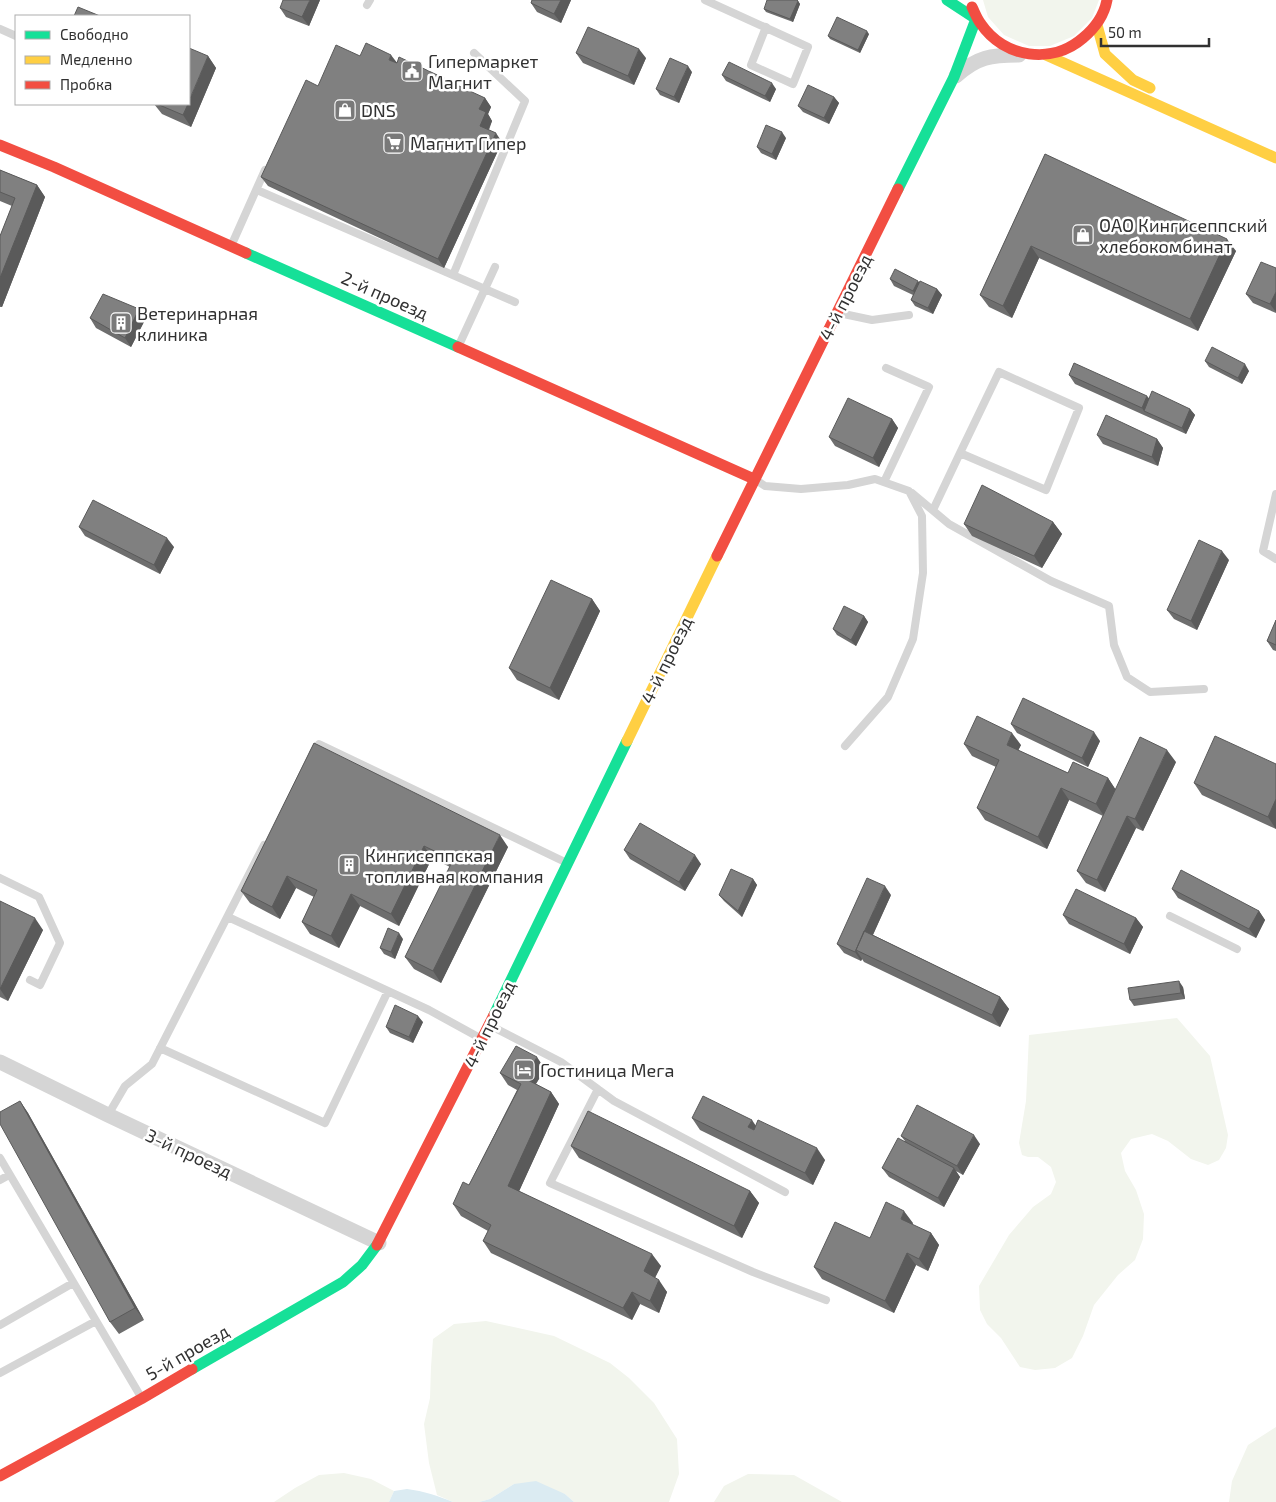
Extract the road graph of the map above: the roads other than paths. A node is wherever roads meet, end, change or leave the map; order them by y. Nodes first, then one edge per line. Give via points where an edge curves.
1 (705, 0) edge
2 (947, 0) edge
3 (969, 0) edge
4 (1107, 0) edge
5 (976, 19) junction
6 (1097, 25) junction
7 (766, 27) junction
8 (0, 29) edge
9 (15, 36) edge
10 (474, 53) dead end
11 (1030, 55) junction
12 (1046, 56) junction
13 (954, 77) junction
14 (1160, 92) dead end
15 (0, 145) edge
16 (1276, 158) edge
17 (267, 165) edge
18 (257, 190) junction
19 (231, 246) junction
20 (495, 267) dead end
21 (453, 276) junction
22 (485, 289) junction
23 (515, 302) dead end
24 (837, 312) junction
25 (909, 315) dead end
26 (459, 346) junction
27 (886, 368) dead end
28 (960, 453) junction
29 (754, 479) junction
30 (884, 482) junction
31 (909, 491) junction
32 (1276, 494) edge
33 (933, 510) junction
34 (1276, 559) edge
35 (1204, 689) dead end
36 (844, 746) dead end
37 (307, 761) edge
38 (267, 839) edge
39 (567, 863) junction
40 (0, 878) edge
41 (1170, 916) dead end
42 (228, 917) junction
43 (1237, 949) dead end
44 (30, 980) dead end
45 (388, 991) junction
46 (489, 1025) junction
47 (482, 1039) junction
48 (160, 1048) junction
49 (0, 1062) edge
50 (598, 1089) junction
51 (108, 1115) junction
52 (0, 1158) edge
53 (9, 1175) junction
54 (0, 1180) edge
55 (785, 1192) dead end
56 (379, 1243) junction
57 (73, 1283) junction
58 (826, 1300) dead end
59 (96, 1321) junction
60 (0, 1325) edge
61 (0, 1373) edge
62 (141, 1399) junction
63 (0, 1476) edge

1 - 7 lane
2 - 5 street
3 - 5 street
4 - 6 street
5 - 11 street via 996,41 1008,49
5 - 13 street, 4-й проезд
6 - 12 street via 1083,40
6 - 14 street via 1104,54 1133,80
7 - 7 lane via 808,47 793,84 752,65
8 - 9 lane
10 - 21 lane via 525,101
11 - 12 street
11 - 13 street, 4-й проезд via 996,55 978,61
12 - 16 street
13 - 24 street, 4-й проезд
15 - 19 street, 2-й проезд
17 - 18 lane
18 - 19 lane
18 - 21 lane
19 - 26 street, 2-й проезд
20 - 22 lane
21 - 22 lane
22 - 23 lane
22 - 26 lane
24 - 25 lane via 872,320
24 - 29 street, 4-й проезд
26 - 29 street, 2-й проезд
27 - 30 lane via 929,387
28 - 28 lane via 1046,490 1079,408 999,372
28 - 33 lane
29 - 30 lane via 765,486 801,489 875,479
29 - 39 street, 4-й проезд
30 - 31 lane
31 - 33 lane
31 - 36 lane via 922,516 923,573 913,639 888,697
32 - 34 lane via 1263,551
33 - 35 lane via 949,524 1051,581 1109,606 1114,645 1127,677 1150,692
37 - 39 lane via 319,744
38 - 42 lane
39 - 46 street, 4-й проезд
40 - 44 lane via 39,898 60,943 40,986
41 - 43 lane
42 - 45 lane
42 - 48 lane
45 - 47 lane
45 - 48 lane via 325,1124
46 - 47 street, 4-й проезд
46 - 50 lane via 562,1062
47 - 56 street, 4-й проезд
48 - 51 lane via 152,1064 125,1086
49 - 51 street, 3-й проезд
50 - 55 lane via 614,1101
50 - 58 lane via 550,1183 752,1272
51 - 56 street, 3-й проезд
52 - 53 lane
53 - 54 lane
53 - 57 lane
56 - 62 street, 5-й проезд via 343,1282
57 - 59 lane
57 - 60 lane
59 - 61 lane
59 - 62 lane
62 - 63 street, 5-й проезд

